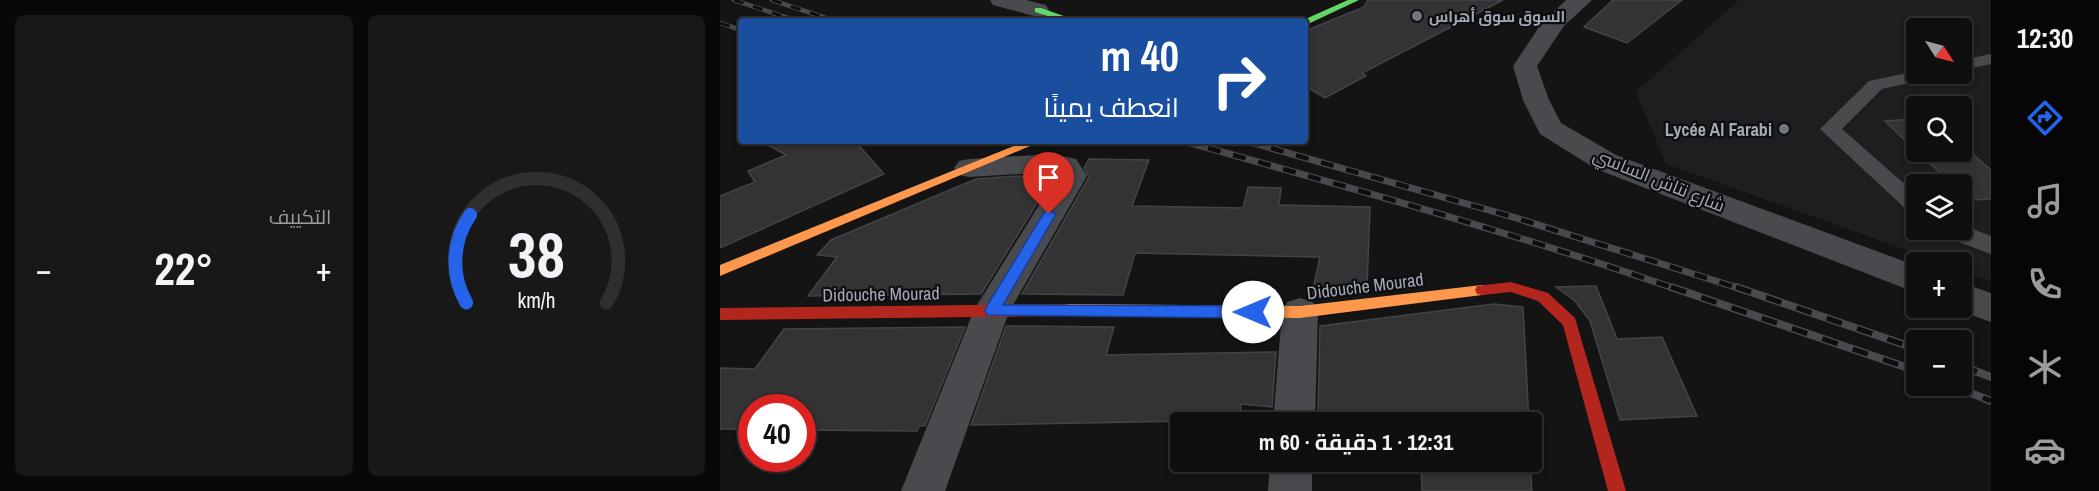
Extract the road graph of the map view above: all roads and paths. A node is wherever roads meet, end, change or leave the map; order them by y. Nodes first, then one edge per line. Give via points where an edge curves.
1 (1004, 0) edge
2 (1354, 0) edge
3 (1581, 0) edge
4 (1059, 3) dead end
5 (1038, 10) junction
6 (1063, 18) edge
7 (1308, 21) edge
8 (1991, 59) edge
9 (1972, 63) edge
10 (1906, 79) edge
11 (1029, 144) edge
12 (969, 168) junction
13 (1906, 197) edge
14 (1972, 238) edge
15 (1991, 245) edge
16 (720, 271) edge
17 (1906, 276) edge
18 (1972, 301) edge
19 (1991, 308) edge
20 (992, 310) junction
21 (1300, 312) junction
22 (720, 314) edge
23 (1295, 412) edge
24 (1291, 472) edge
25 (922, 491) edge
26 (1290, 491) edge
27 (1617, 491) edge

1 - 5 street
2 - 7 street
3 - 17 street, شارع نتاش الساسي via 1566,9 1543,35 1525,66 1550,128 1606,162
4 - 5 street
5 - 6 street
8 - 9 lane
10 - 13 lane via 1876,85 1830,129
11 - 12 street
12 - 16 street
12 - 20 street via 1053,163 1066,166 1072,176
14 - 15 lane
18 - 19 street
20 - 21 street, Didouche Mourad
20 - 22 street, Didouche Mourad
20 - 25 street
21 - 23 street
21 - 27 street, Didouche Mourad via 1511,287 1543,297 1570,322
24 - 26 street

